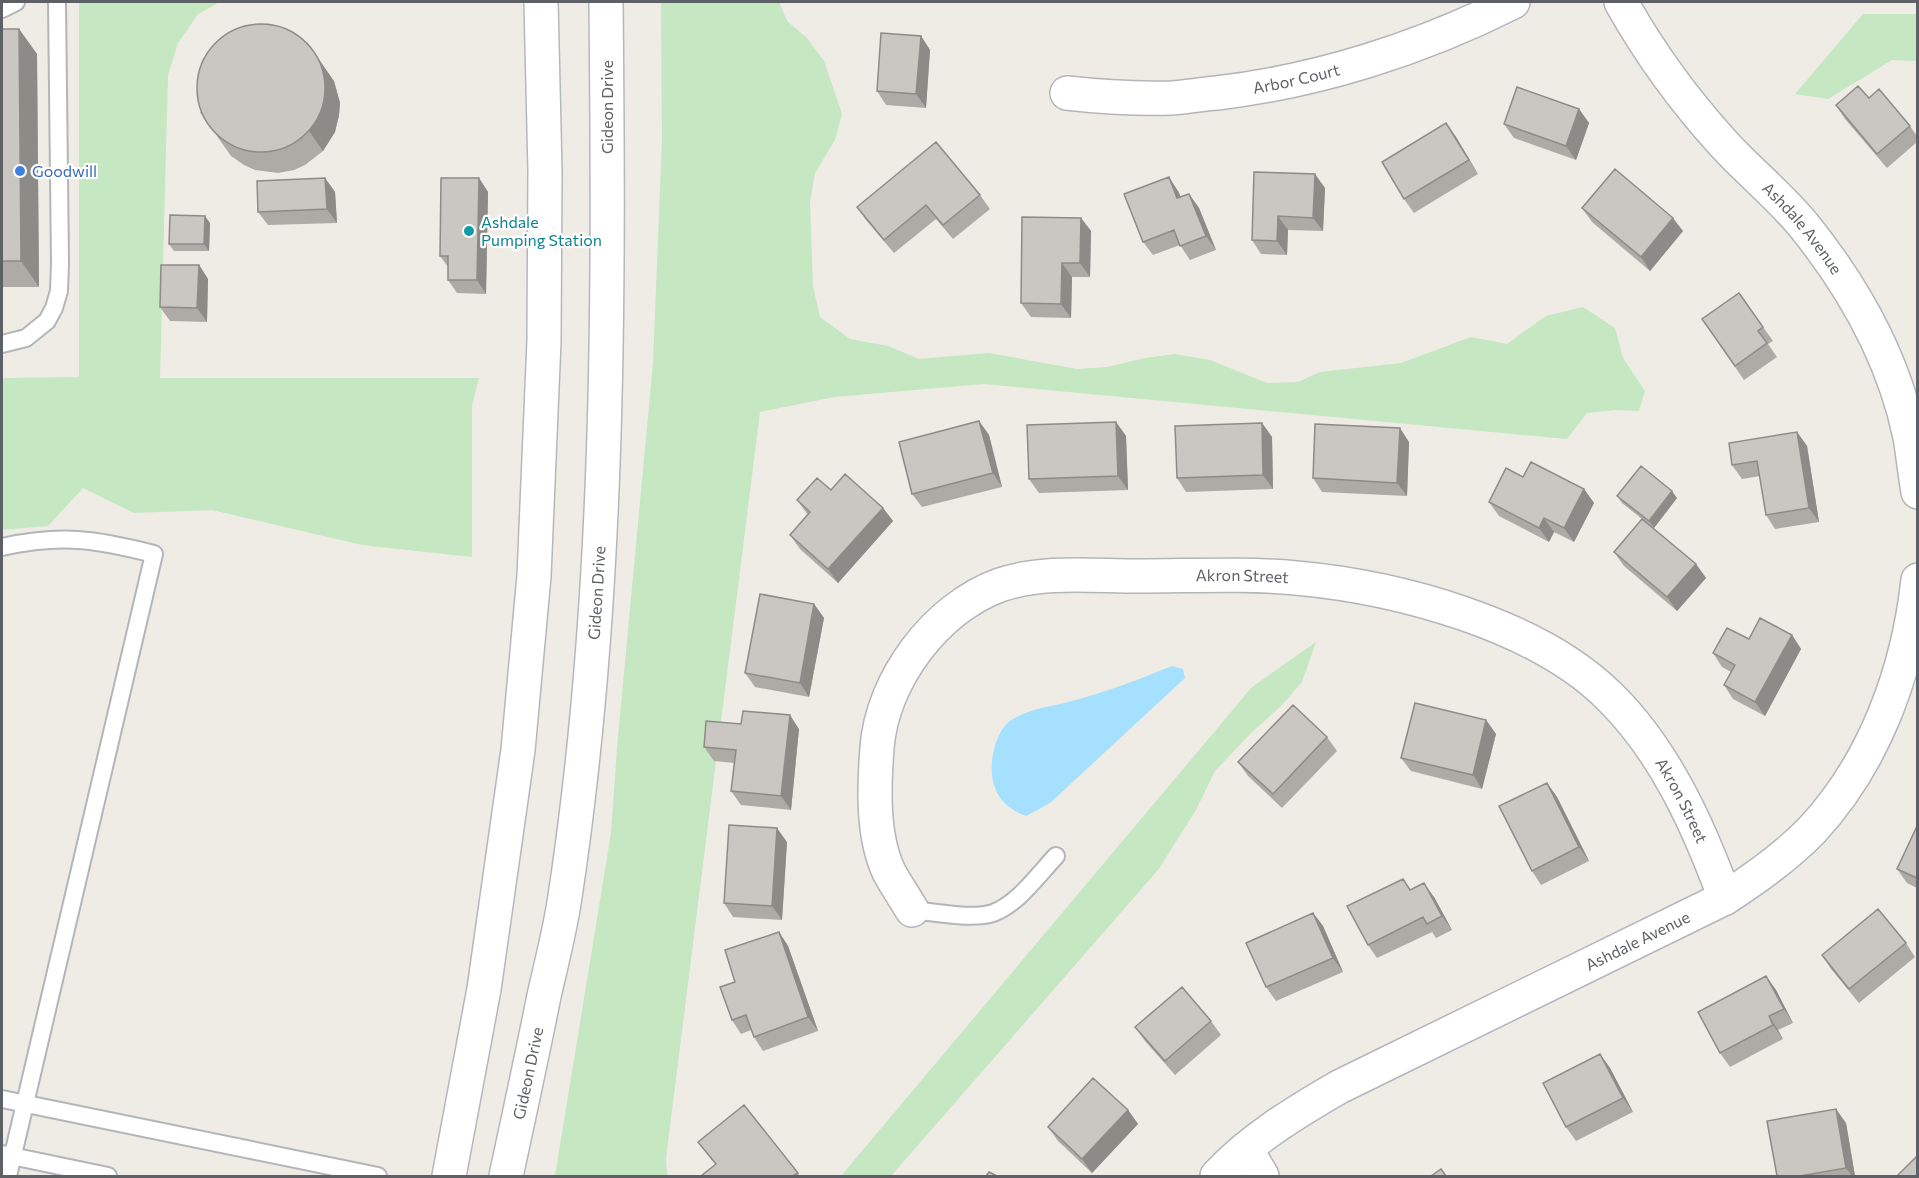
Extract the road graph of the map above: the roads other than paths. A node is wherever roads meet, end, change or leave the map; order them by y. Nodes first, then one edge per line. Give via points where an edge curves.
1 (15, 2) edge
2 (57, 2) edge
3 (541, 2) edge
4 (606, 2) edge
5 (1513, 2) edge
6 (1621, 2) edge
7 (2, 9) edge
8 (1067, 93) dead end
9 (2, 344) edge
10 (1917, 492) edge
11 (2, 547) edge
12 (1917, 580) edge
13 (1056, 856) dead end
14 (1725, 898) junction
15 (912, 910) joint
16 (2, 1099) edge
17 (25, 1102) junction
18 (7, 1155) edge
19 (1254, 1162) edge
20 (8, 1176) edge
21 (108, 1176) edge
22 (378, 1176) edge
23 (449, 1176) edge
24 (506, 1176) edge
25 (1217, 1176) edge

1 - 7 lane
2 - 9 lane via 59,291 47,321 26,338
3 - 23 street via 544,341 534,576 518,750 484,989
4 - 24 street, Gideon Drive via 606,399 599,572 584,746 564,905
5 - 8 street, Arbor Court via 1403,49 1316,75 1174,98
6 - 10 street, Ashdale Avenue via 1672,82 1722,142 1803,225 1834,264 1867,318 1892,375 1909,436
11 - 17 lane via 66,538 154,554
12 - 14 street, Ashdale Avenue via 1900,672 1875,738 1846,786 1812,830 1770,867
13 - 15 lane via 1015,898 991,914
14 - 15 street, Akron Street via 1691,815 1638,729 1610,697 1577,669 1500,628 1393,594 1296,578 1039,577 997,586 939,625 914,651 886,704 874,783 878,832 889,871
14 - 19 street, Ashdale Avenue via 1340,1086 1296,1111
16 - 17 lane
17 - 18 lane
17 - 22 lane
18 - 20 lane
18 - 21 lane
19 - 25 street, Ashdale Avenue

